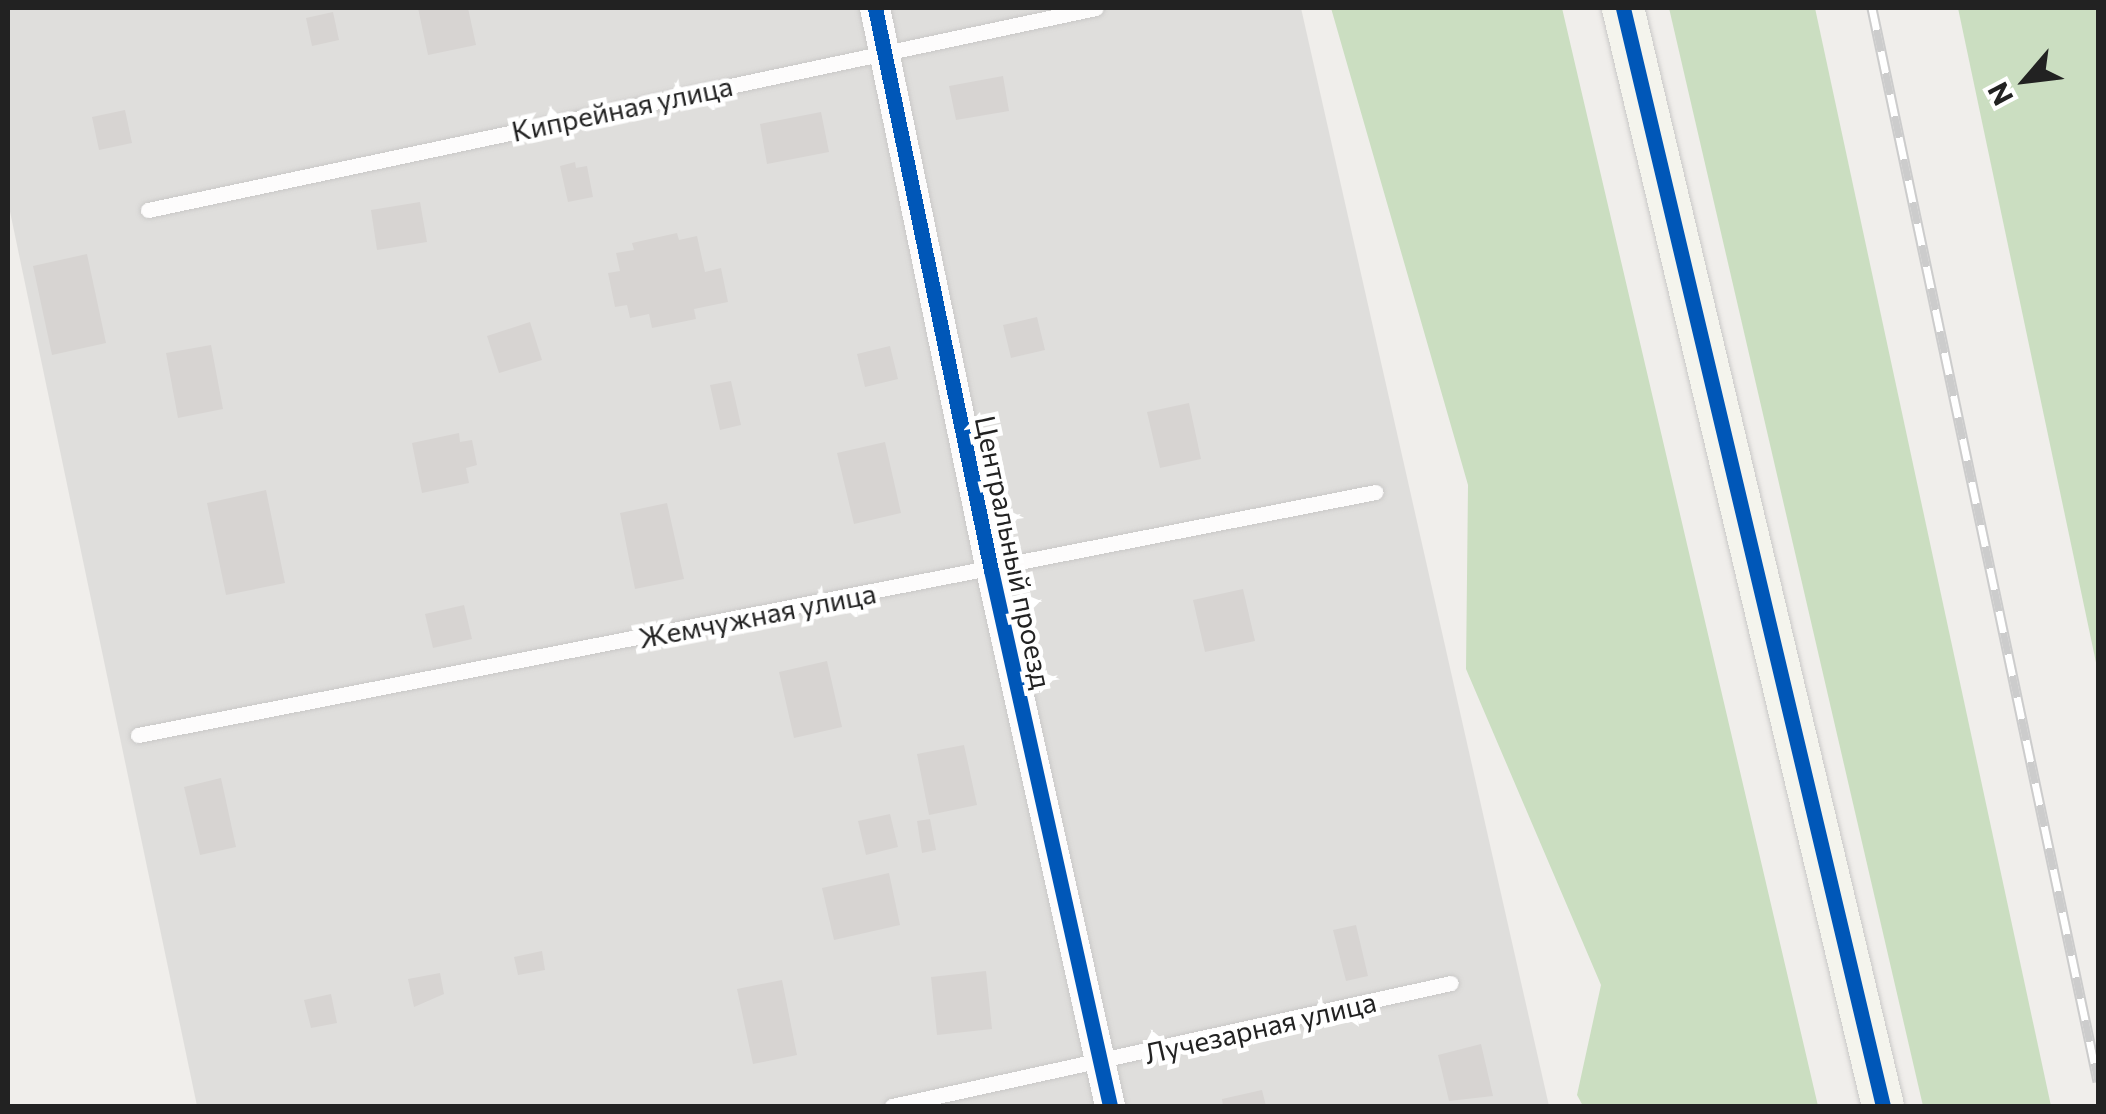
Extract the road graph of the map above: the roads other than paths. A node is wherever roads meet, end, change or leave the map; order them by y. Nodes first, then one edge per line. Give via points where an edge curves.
1 (876, 8) edge
2 (1096, 8) edge
3 (1623, 8) edge
4 (885, 52) junction
5 (148, 210) dead end
6 (1375, 492) dead end
7 (990, 570) junction
8 (138, 735) dead end
9 (1450, 983) dead end
10 (1100, 1062) junction
11 (892, 1106) edge
12 (1110, 1106) edge
13 (1883, 1106) edge

1 - 4 street, Центральный проезд
2 - 4 lane, Кипрейная улица
3 - 13 street
4 - 5 lane, Кипрейная улица
4 - 7 street, Центральный проезд
6 - 7 lane, Жемчужная улица
7 - 8 lane, Жемчужная улица
7 - 10 street, Центральный проезд
9 - 10 lane, Лучезарная улица
10 - 11 lane, Лучезарная улица
10 - 12 street, Центральный проезд

